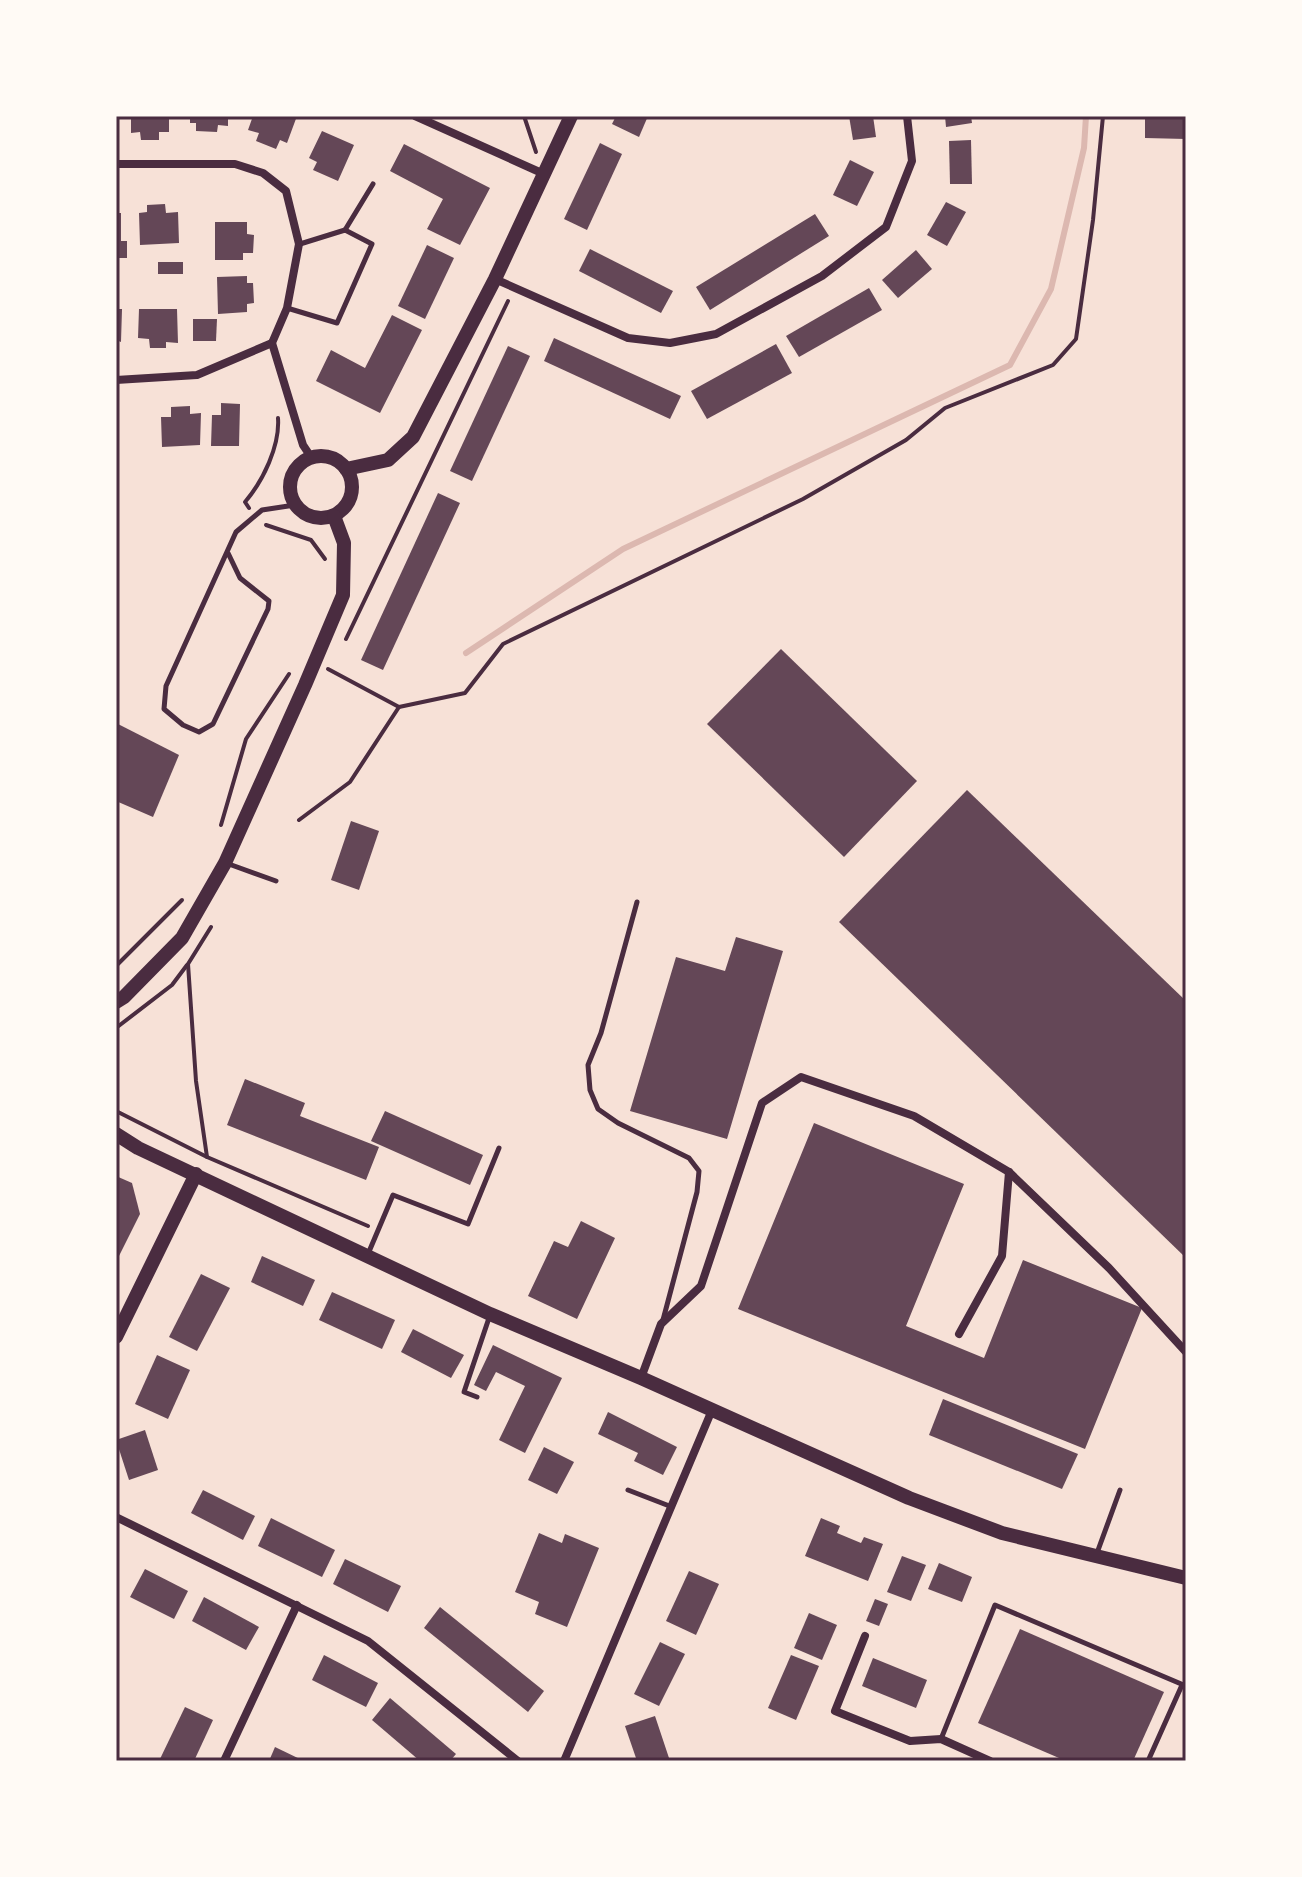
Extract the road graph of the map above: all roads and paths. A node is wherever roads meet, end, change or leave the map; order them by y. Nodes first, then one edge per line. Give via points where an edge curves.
1 (415, 116) edge
2 (524, 116) edge
3 (571, 116) edge
4 (907, 116) edge
5 (1103, 116) edge
6 (116, 164) edge
7 (544, 174) junction
8 (373, 184) dead end
9 (345, 230) junction
10 (299, 244) junction
11 (495, 279) junction
12 (515, 288) junction
13 (287, 308) junction
14 (272, 343) junction
15 (116, 380) edge
16 (294, 413) junction
17 (311, 457) junction
18 (346, 469) junction
19 (295, 505) junction
20 (334, 516) junction
21 (254, 517) junction
22 (228, 553) junction
23 (331, 567) dead end
24 (344, 642) dead end
25 (315, 662) junction
26 (297, 665) dead end
27 (399, 707) junction
28 (299, 820) dead end
29 (238, 835) junction
30 (225, 863) junction
31 (276, 881) dead end
32 (189, 893) dead end
33 (637, 902) dead end
34 (212, 924) dead end
35 (188, 964) junction
36 (116, 966) edge
37 (116, 1002) edge
38 (116, 1028) edge
39 (116, 1111) edge
40 (116, 1134) edge
41 (499, 1148) dead end
42 (207, 1157) junction
43 (1009, 1172) junction
44 (196, 1174) junction
45 (378, 1230) junction
46 (368, 1254) junction
47 (490, 1314) junction
48 (661, 1324) junction
49 (959, 1334) dead end
50 (116, 1337) edge
51 (1186, 1352) edge
52 (641, 1378) junction
53 (477, 1397) dead end
54 (712, 1410) junction
55 (628, 1490) dead end
56 (1120, 1490) dead end
57 (673, 1508) junction
58 (116, 1517) edge
59 (1096, 1557) junction
60 (1186, 1578) edge
61 (297, 1605) junction
62 (865, 1636) dead end
63 (1184, 1685) edge
64 (941, 1739) junction
65 (224, 1761) edge
66 (518, 1761) edge
67 (564, 1761) edge
68 (990, 1761) edge
69 (1148, 1761) edge

1 - 7 street
2 - 7 path
3 - 7 street
4 - 12 street via 912,161 886,227 822,276 716,334 670,343 628,338
5 - 27 path via 1076,339 1053,365 945,408 906,440 803,499 503,644 465,693
6 - 10 street via 235,164 263,173 286,191
7 - 11 street
8 - 9 lane
9 - 10 lane
9 - 13 lane via 372,244 337,323
10 - 13 street
11 - 12 street
11 - 18 street via 413,437 388,460
12 - 24 path
13 - 14 street
14 - 15 street via 197,375
14 - 16 street
16 - 17 street
16 - 21 path via 278,418 276,445 260,484 245,502
17 - 18 street via 330,457
17 - 19 street via 291,477
18 - 20 street via 351,495
19 - 20 street via 308,516
19 - 21 lane via 262,510
20 - 25 street via 344,543 343,595
21 - 22 lane via 236,532
21 - 23 path via 311,540
22 - 22 lane via 240,578 269,601 268,609 213,724 199,732 164,709 166,686
25 - 27 path
25 - 29 street
26 - 29 path via 246,739 220,827
27 - 28 path via 350,782
29 - 30 street
30 - 31 lane
30 - 37 street via 182,938
32 - 36 path
33 - 48 lane via 588,1065 598,1109 689,1158 699,1171
34 - 35 path
35 - 38 path via 172,985
35 - 42 path
39 - 42 path
40 - 44 street
41 - 45 lane via 468,1224 393,1195
42 - 45 path
43 - 48 street via 914,1116 801,1077 762,1103 701,1286
43 - 49 street via 1002,1256
43 - 51 street
44 - 46 street
44 - 50 street
45 - 46 lane
46 - 47 street
47 - 52 street
47 - 53 lane via 464,1392
48 - 52 street
52 - 54 street
54 - 57 street
54 - 59 street via 909,1498 1002,1533
55 - 57 lane
56 - 59 lane
57 - 67 street
58 - 61 street
59 - 60 street
61 - 65 street
61 - 66 street via 368,1641
62 - 64 street via 835,1711 910,1741
63 - 64 lane via 995,1605
63 - 69 lane
64 - 68 street

